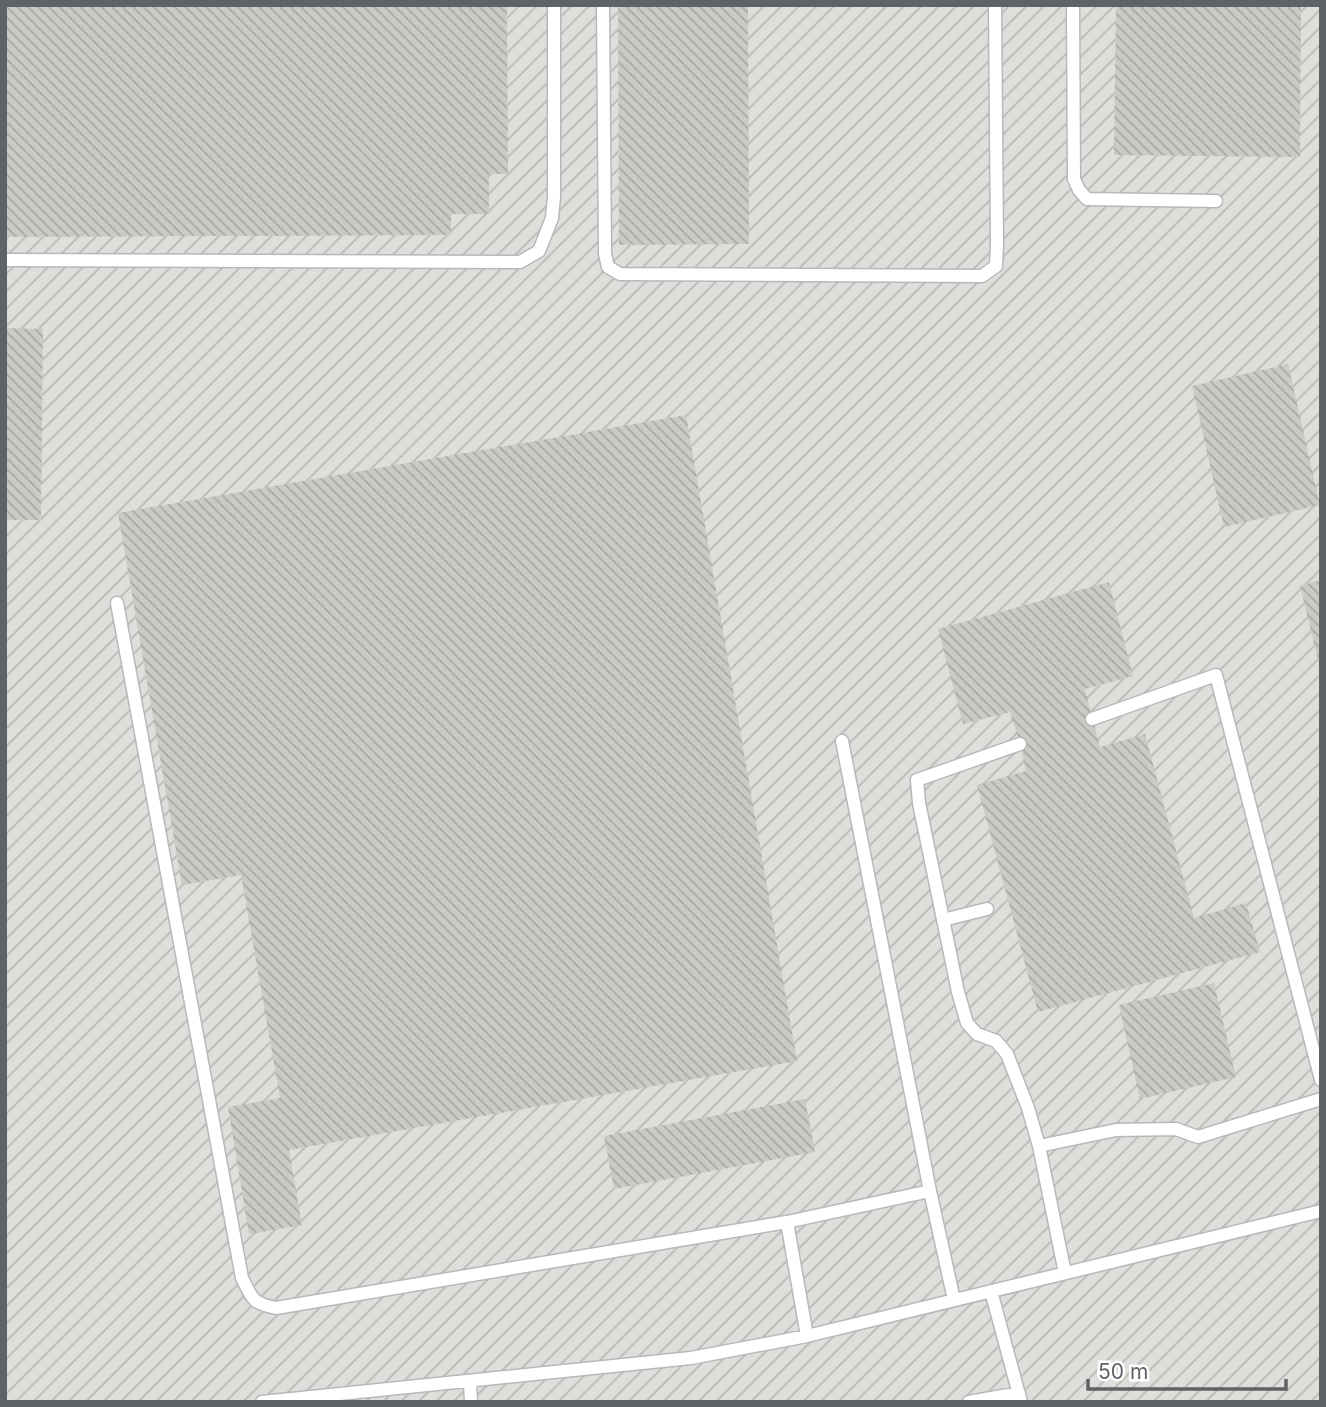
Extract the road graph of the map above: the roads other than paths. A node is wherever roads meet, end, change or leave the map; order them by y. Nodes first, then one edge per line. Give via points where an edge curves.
1 (554, 5) edge
2 (603, 5) edge
3 (995, 5) edge
4 (1073, 5) edge
5 (1216, 201) dead end
6 (5, 260) edge
7 (117, 603) dead end
8 (1093, 719) dead end
9 (842, 741) dead end
10 (1020, 744) dead end
11 (987, 909) dead end
12 (943, 920) junction
13 (1321, 1080) edge
14 (1321, 1100) edge
15 (1039, 1146) junction
16 (930, 1191) junction
17 (1321, 1211) edge
18 (787, 1222) junction
19 (1065, 1273) junction
20 (991, 1292) junction
21 (954, 1300) junction
22 (807, 1336) junction
23 (470, 1382) junction
24 (1020, 1397) edge
25 (262, 1402) edge
26 (471, 1402) edge
27 (969, 1402) edge

1 - 6 lane via 552,218 539,251 520,262
2 - 3 lane via 608,267 620,274 982,276 996,266
4 - 5 lane via 1074,179 1079,190 1087,199
7 - 18 lane via 242,1278 259,1304 276,1308
8 - 13 lane via 1216,676
9 - 16 lane
10 - 12 lane via 917,780
11 - 12 lane
12 - 15 lane via 967,1023 977,1034 996,1041 1007,1054
14 - 15 lane via 1198,1137 1176,1129 1126,1129
15 - 19 lane
16 - 18 lane
16 - 21 lane
17 - 19 lane
18 - 22 lane
19 - 20 lane
20 - 21 lane
20 - 24 lane
21 - 22 lane
22 - 23 lane via 691,1358
23 - 25 lane
23 - 26 lane
24 - 27 lane

